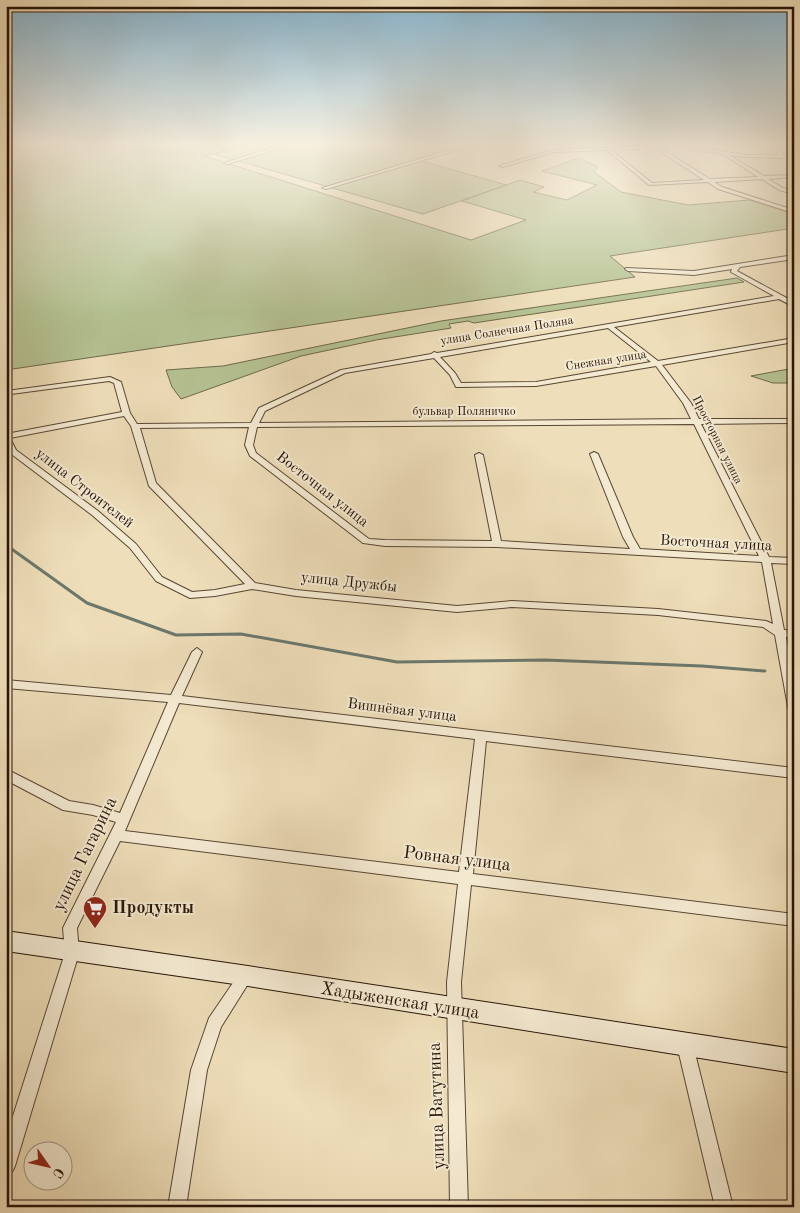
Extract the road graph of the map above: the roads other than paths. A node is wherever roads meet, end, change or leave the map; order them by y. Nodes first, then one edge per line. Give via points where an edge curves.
1 (756, 200) edge
2 (794, 212) edge
3 (792, 258) edge
4 (736, 267) junction
5 (628, 269) dead end
6 (779, 297) junction
7 (794, 305) edge
8 (609, 326) junction
9 (794, 340) edge
10 (434, 354) junction
11 (658, 364) junction
12 (14, 392) dead end
13 (126, 413) junction
14 (794, 420) edge
15 (696, 422) junction
16 (254, 424) junction
17 (135, 426) junction
18 (6, 437) edge
19 (594, 454) dead end
20 (479, 455) dead end
21 (497, 544) junction
22 (637, 554) junction
23 (766, 560) junction
24 (794, 561) edge
25 (252, 586) junction
26 (780, 633) junction
27 (794, 634) edge
28 (197, 652) dead end
29 (6, 684) edge
30 (175, 699) junction
31 (794, 707) edge
32 (481, 736) junction
33 (794, 773) edge
34 (6, 774) edge
35 (124, 819) junction
36 (116, 835) junction
37 (465, 878) junction
38 (794, 920) edge
39 (6, 941) edge
40 (72, 953) junction
41 (246, 976) junction
42 (454, 1010) junction
43 (684, 1045) junction
44 (794, 1061) edge
45 (6, 1166) edge
46 (177, 1207) edge
47 (459, 1207) edge
48 (724, 1207) edge

1 - 2 street
3 - 4 street
4 - 5 street via 694,273
4 - 6 street via 733,271
6 - 7 street
6 - 8 street, улица Солнечная Поляна
8 - 10 street, улица Солнечная Поляна
8 - 11 street, Просторная улица
9 - 11 street, Снежная улица
10 - 11 street, Снежная улица via 459,385 536,384
10 - 16 street, улица Солнечная Поляна via 343,371 262,410
11 - 15 street, Просторная улица via 687,403
12 - 13 street via 110,379 117,382
13 - 17 street
13 - 18 street
14 - 15 street, бульвар Поляничко
15 - 16 street, бульвар Поляничко
15 - 23 street, Просторная улица
16 - 17 street, бульвар Поляничко
16 - 21 street, Восточная улица via 249,445 253,454 366,541
17 - 25 street via 152,484
18 - 25 street, улица Строителей via 13,451 133,546 158,579 190,595
19 - 22 street
20 - 21 street
21 - 22 street, Восточная улица
22 - 23 street, Восточная улица
23 - 24 street, Восточная улица
23 - 26 street, Просторная улица
25 - 26 street, улица Дружбы via 457,609 512,604 658,612 766,624
26 - 27 street, улица Дружбы
26 - 31 street, Просторная улица
28 - 30 street, улица Гагарина
29 - 30 street, Вишнёвая улица
30 - 32 street, Вишнёвая улица
30 - 35 street, улица Гагарина
32 - 33 street, Вишнёвая улица
32 - 37 street, улица Ватутина
34 - 35 street via 68,806
35 - 36 street, улица Гагарина
36 - 37 street, Ровная улица
36 - 40 street, улица Гагарина via 70,928
37 - 38 street, Ровная улица
37 - 42 street, улица Ватутина
39 - 40 main road, Хадыженская улица
40 - 41 main road, Хадыженская улица
40 - 45 street, улица Гагарина
41 - 42 main road, Хадыженская улица
41 - 46 street via 214,1023 199,1070
42 - 43 main road, Хадыженская улица
42 - 47 street, улица Ватутина
43 - 44 main road, Хадыженская улица
43 - 48 street

